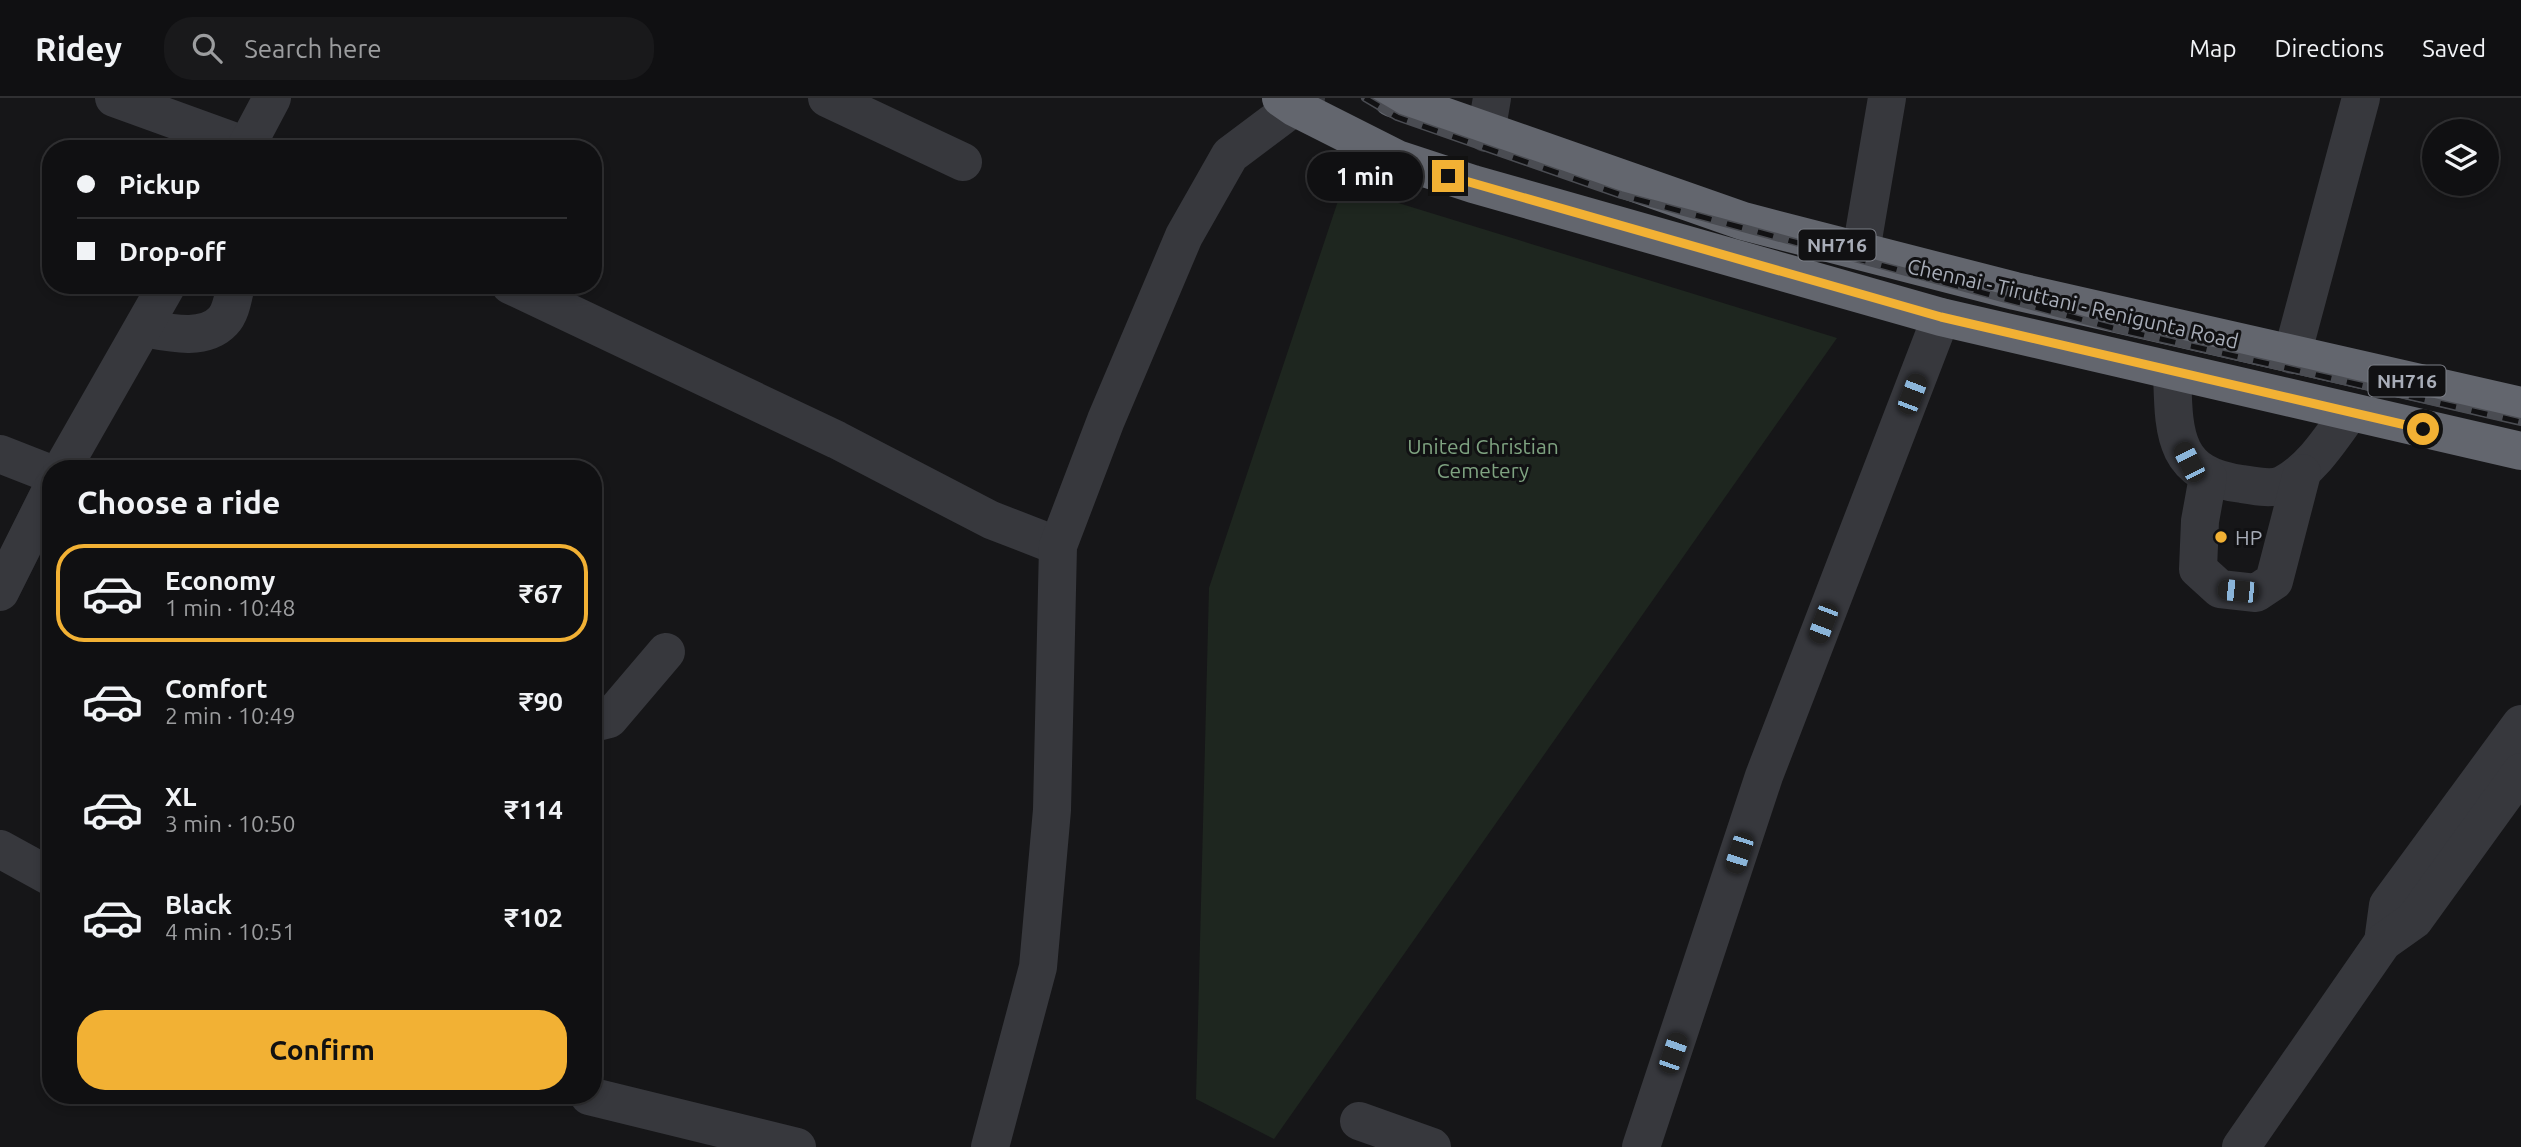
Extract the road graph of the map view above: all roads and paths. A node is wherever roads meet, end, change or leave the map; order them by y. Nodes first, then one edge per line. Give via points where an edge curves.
1 (114, 98) edge
2 (272, 98) edge
3 (827, 98) edge
4 (1392, 98) edge
5 (1887, 98) edge
6 (2361, 98) edge
7 (1294, 101) edge
8 (1489, 115) edge
9 (230, 140) edge
10 (252, 140) edge
11 (963, 162) dead end
12 (1861, 251) junction
13 (162, 294) edge
14 (234, 294) edge
15 (529, 294) edge
16 (1941, 317) junction
17 (143, 328) junction
18 (2292, 355) junction
19 (2172, 371) junction
20 (2521, 406) edge
21 (2350, 412) junction
22 (2521, 451) edge
23 (0, 453) edge
24 (67, 460) edge
25 (42, 470) edge
26 (2302, 472) junction
27 (2208, 477) junction
28 (42, 508) edge
29 (1058, 546) junction
30 (0, 592) edge
31 (666, 652) dead end
32 (602, 721) edge
33 (2521, 724) edge
34 (2521, 772) edge
35 (0, 849) edge
36 (42, 872) edge
37 (2383, 943) junction
38 (602, 1099) edge
39 (1359, 1121) dead end
40 (797, 1147) edge
41 (990, 1147) edge
42 (1432, 1147) edge
43 (1641, 1147) edge
44 (2241, 1147) edge

1 - 9 street
2 - 10 street
3 - 11 street
4 - 8 highway, Chennai - Tiruttani - Renigunta Road / NH716
5 - 12 street
6 - 18 street
7 - 16 highway, Chennai - Tiruttani - Renigunta Road / NH716 via 1397,159
7 - 29 street via 1230,155 1184,236
8 - 12 highway, Chennai - Tiruttani - Renigunta Road / NH716 via 1743,221
12 - 18 highway, Chennai - Tiruttani - Renigunta Road / NH716
13 - 17 street
14 - 17 street via 224,320 212,329 185,334
15 - 29 street via 992,520
16 - 19 highway, Chennai - Tiruttani - Renigunta Road / NH716
16 - 43 street via 1764,776
17 - 24 street
18 - 20 highway, Chennai - Tiruttani - Renigunta Road / NH716
19 - 21 highway, Chennai - Tiruttani - Renigunta Road / NH716
19 - 27 street via 2174,421 2181,445 2189,462
21 - 22 highway, Chennai - Tiruttani - Renigunta Road / NH716
21 - 26 street
23 - 25 street
26 - 27 street via 2281,486 2260,487
26 - 27 street via 2274,581 2256,593 2220,589 2198,569
28 - 30 street
29 - 41 street via 1052,810 1038,967
31 - 32 street via 609,719
33 - 37 street via 2388,905
34 - 37 street via 2414,920
35 - 36 street
37 - 44 street
38 - 40 street
39 - 42 street

